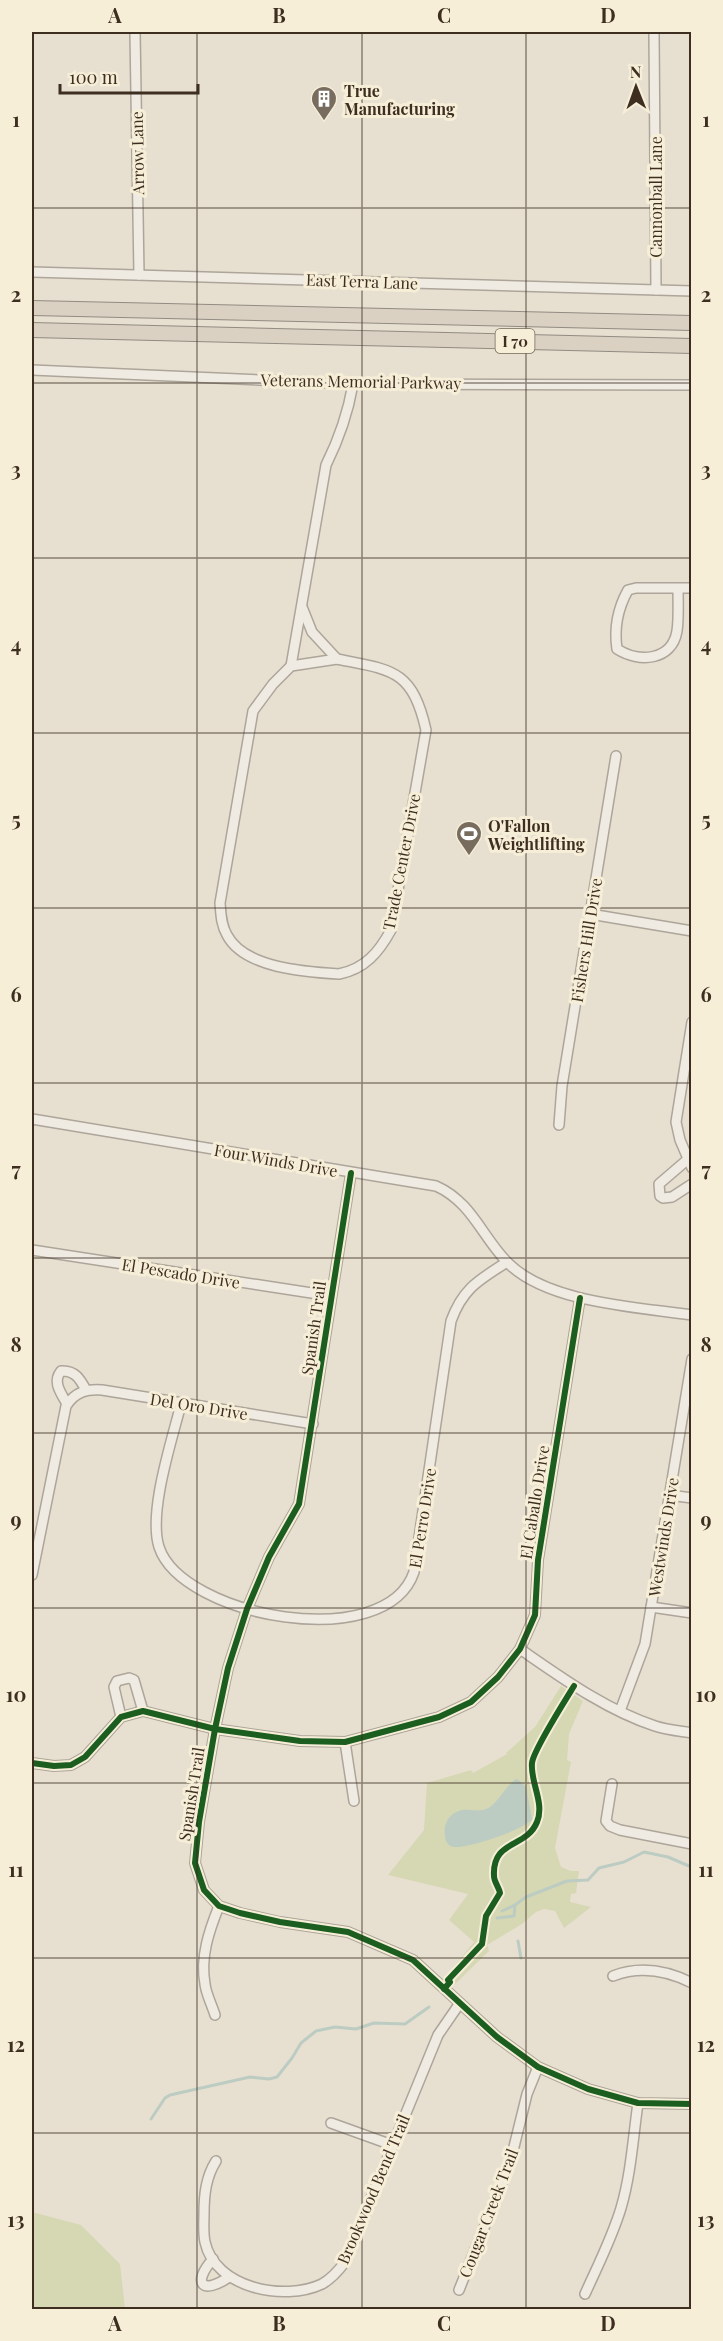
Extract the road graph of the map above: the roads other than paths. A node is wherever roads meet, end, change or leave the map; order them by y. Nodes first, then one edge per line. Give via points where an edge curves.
1 (135, 32) edge
2 (654, 32) edge
3 (32, 272) edge
4 (139, 274) junction
5 (656, 290) junction
6 (692, 291) edge
7 (32, 308) edge
8 (692, 323) edge
9 (32, 330) edge
10 (692, 346) edge
11 (32, 370) edge
12 (353, 384) junction
13 (692, 385) edge
14 (678, 588) junction
15 (692, 588) edge
16 (302, 607) junction
17 (337, 659) junction
18 (291, 666) junction
19 (616, 756) dead end
20 (590, 914) junction
21 (692, 931) edge
22 (692, 1022) edge
23 (32, 1119) edge
24 (559, 1125) dead end
25 (689, 1164) edge
26 (351, 1173) junction
27 (692, 1184) edge
28 (32, 1250) edge
29 (507, 1262) junction
30 (331, 1296) junction
31 (580, 1298) junction
32 (692, 1315) edge
33 (692, 1359) edge
34 (86, 1390) junction
35 (67, 1404) junction
36 (181, 1404) junction
37 (313, 1424) junction
38 (669, 1495) junction
39 (692, 1498) edge
40 (32, 1575) edge
41 (651, 1607) junction
42 (247, 1609) junction
43 (692, 1613) edge
44 (520, 1648) junction
45 (620, 1711) junction
46 (139, 1712) junction
47 (121, 1717) junction
48 (215, 1729) junction
49 (692, 1733) edge
50 (345, 1742) junction
51 (32, 1763) edge
52 (612, 1784) dead end
53 (354, 1801) dead end
54 (692, 1844) edge
55 (219, 1906) junction
56 (613, 1976) dead end
57 (692, 1983) edge
58 (460, 2003) junction
59 (215, 2015) dead end
60 (538, 2067) junction
61 (638, 2103) junction
62 (692, 2104) edge
63 (331, 2122) dead end
64 (392, 2145) junction
65 (216, 2161) dead end
66 (213, 2259) junction
67 (229, 2277) junction
68 (459, 2290) dead end
69 (585, 2294) dead end

1 - 4 street, Arrow Lane
2 - 5 street, Cannonball Lane
3 - 4 street, East Terra Lane
4 - 5 street, East Terra Lane
5 - 6 street, East Terra Lane
7 - 8 highway, I 70
9 - 10 highway, I 70
11 - 12 street, Veterans Memorial Parkway
12 - 13 street, Veterans Memorial Parkway
12 - 16 street via 348,410 326,465
14 - 14 street via 628,590 621,602 615,636 617,649 651,659 664,653 677,631
14 - 15 street
16 - 17 street via 312,632
16 - 18 street
17 - 18 street, Trade Center Drive
17 - 18 street, Trade Center Drive via 390,670 401,678 420,704 426,730 391,930 373,958 339,974 258,960 233,943 222,922 222,877 253,711
19 - 20 street, Fishers Hill Drive
20 - 21 street
20 - 24 street, Fishers Hill Drive
22 - 25 street via 676,1122
23 - 26 street, Four Winds Drive
25 - 27 street via 659,1184 660,1196 672,1197
26 - 29 street, Four Winds Drive via 447,1191 468,1208
26 - 30 street, Spanish Trail
28 - 30 street, El Pescado Drive
29 - 31 street, Four Winds Drive via 544,1287
29 - 42 street, El Perro Drive via 472,1284 456,1306 451,1321 414,1572 402,1593 374,1611 343,1618 305,1620
30 - 37 street, Spanish Trail
31 - 32 street, Four Winds Drive
31 - 44 street, El Caballo Drive via 538,1560 535,1615
33 - 38 street, Westwinds Drive
34 - 35 street
34 - 35 street via 77,1375 61,1371 56,1379
34 - 36 street, Del Oro Drive
35 - 40 street
36 - 37 street, Del Oro Drive
36 - 42 street, El Perro Drive via 159,1496 159,1548 166,1561 203,1591
37 - 42 street, Spanish Trail via 299,1504 269,1557
38 - 39 street
38 - 41 street, Westwinds Drive
41 - 43 street
41 - 45 street, Westwinds Drive via 645,1644
42 - 48 street, Spanish Trail via 228,1668
44 - 45 street via 574,1686
44 - 50 street, El Caballo Drive via 498,1677 471,1702 439,1717
45 - 49 street via 656,1726
46 - 47 street
46 - 47 street via 134,1680 123,1679 114,1687
46 - 48 street, El Caballo Drive
47 - 51 street via 86,1757 71,1765
48 - 50 street, El Caballo Drive via 300,1741
48 - 55 street, Spanish Trail via 195,1863 204,1890
50 - 53 street
52 - 54 street via 606,1821 610,1826
55 - 58 street via 280,1922 348,1932 381,1944 413,1960
55 - 59 street via 204,1956 205,1984
56 - 57 street via 648,1970
58 - 60 street
58 - 64 street, Brookwood Bend Trail via 438,2035
60 - 61 street via 588,2089
60 - 68 street, Cougar Creek Trail via 510,2163
61 - 62 street
61 - 69 street via 621,2207
63 - 64 street
64 - 67 street, Brookwood Bend Trail via 345,2262 335,2274 323,2283 293,2291 265,2289
65 - 66 street, Brookwood Bend Trail via 207,2176 204,2207 205,2242
66 - 67 street, Brookwood Bend Trail
66 - 67 street via 203,2270 201,2282 215,2287

